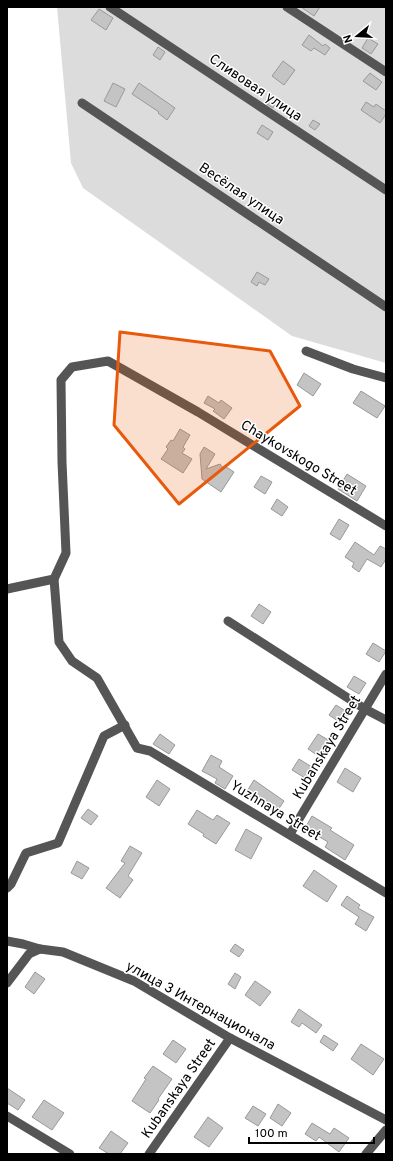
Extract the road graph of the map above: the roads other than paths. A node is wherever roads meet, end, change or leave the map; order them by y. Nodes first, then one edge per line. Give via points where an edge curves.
1 (110, 7) edge
2 (287, 7) edge
3 (386, 72) edge
4 (82, 103) dead end
5 (386, 190) edge
6 (386, 307) edge
7 (306, 351) dead end
8 (386, 378) edge
9 (386, 526) edge
10 (54, 580) junction
11 (7, 589) edge
12 (228, 621) dead end
13 (386, 674) edge
14 (365, 709) junction
15 (386, 720) edge
16 (125, 725) junction
17 (290, 834) junction
18 (7, 888) edge
19 (386, 893) edge
20 (7, 941) edge
21 (40, 949) junction
22 (7, 983) edge
23 (230, 1038) junction
24 (7, 1116) edge
25 (386, 1120) edge
26 (386, 1130) edge
27 (70, 1154) edge
28 (149, 1154) edge
29 (366, 1154) edge

1 - 5 street, Сливовая улица
2 - 3 street
4 - 6 street, Весёлая улица
7 - 8 street via 353,369
9 - 10 street, Chaykovskogo Street via 198,412 108,361 72,367 61,380 66,553
10 - 11 street
10 - 16 street, Yuzhnaya Street via 59,642 72,661 97,678
12 - 14 street
13 - 14 street, Kubanskaya Street
14 - 15 street
14 - 17 street, Kubanskaya Street
16 - 17 street, Yuzhnaya Street via 137,748 150,752
16 - 18 street via 104,736 58,843 26,853
17 - 19 street, Yuzhnaya Street
20 - 21 street, улица 3 Интернационала
21 - 22 street via 29,954
21 - 23 street, улица 3 Интернационала via 63,952 134,981
23 - 25 street, улица 3 Интернационала
23 - 28 street, Kubanskaya Street
24 - 27 street
26 - 29 street

